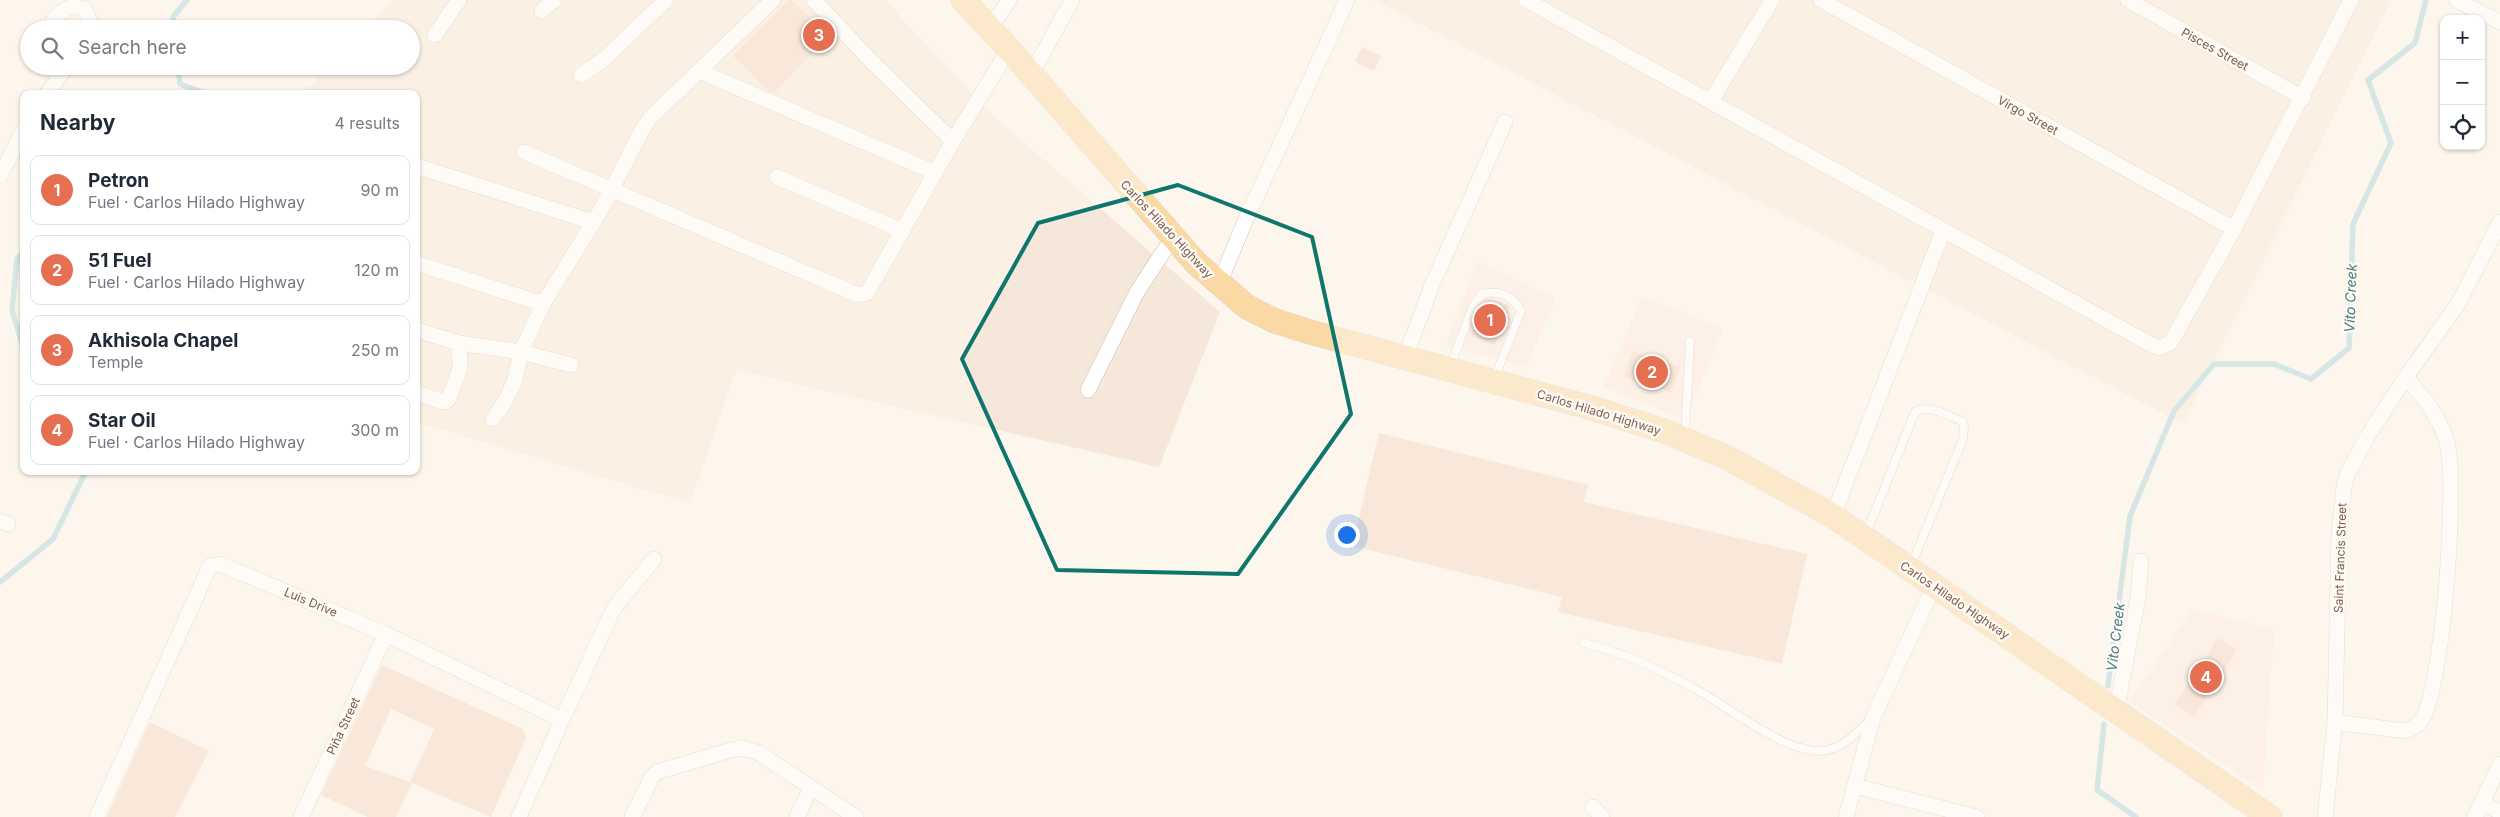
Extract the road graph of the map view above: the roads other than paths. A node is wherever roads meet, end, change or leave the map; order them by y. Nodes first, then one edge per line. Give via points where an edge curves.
1 (459, 0) edge
2 (554, 0) edge
3 (666, 0) edge
4 (773, 0) edge
5 (814, 0) edge
6 (962, 0) edge
7 (1009, 0) edge
8 (1072, 0) edge
9 (1347, 0) edge
10 (1526, 0) edge
11 (1772, 0) edge
12 (1821, 0) edge
13 (2128, 0) edge
14 (2352, 0) edge
15 (2456, 0) edge
16 (542, 11) dead end
17 (53, 20) edge
18 (89, 20) edge
19 (2500, 22) edge
20 (990, 28) junction
21 (435, 35) dead end
22 (1009, 48) junction
23 (700, 71) junction
24 (58, 75) edge
25 (581, 75) dead end
26 (1031, 75) junction
27 (49, 90) edge
28 (2303, 98) junction
29 (1712, 101) junction
30 (1505, 122) dead end
31 (20, 133) edge
32 (953, 141) junction
33 (524, 152) dead end
34 (4, 155) edge
35 (420, 167) edge
36 (936, 173) junction
37 (0, 176) edge
38 (777, 177) dead end
39 (610, 190) junction
40 (593, 222) junction
41 (2500, 222) edge
42 (2234, 229) junction
43 (903, 231) junction
44 (1944, 231) junction
45 (1173, 237) junction
46 (420, 263) edge
47 (1218, 284) junction
48 (543, 304) junction
49 (420, 331) edge
50 (1690, 341) dead end
51 (459, 343) junction
52 (521, 352) junction
53 (1405, 358) junction
54 (571, 365) dead end
55 (1449, 369) junction
56 (2406, 376) junction
57 (1494, 381) junction
58 (1088, 390) dead end
59 (420, 394) edge
60 (493, 419) dead end
61 (1685, 440) junction
62 (1833, 516) junction
63 (1864, 538) junction
64 (654, 559) dead end
65 (2141, 561) dead end
66 (1910, 569) junction
67 (1934, 586) junction
68 (386, 634) junction
69 (1584, 643) dead end
70 (2116, 711) junction
71 (1873, 718) junction
72 (562, 720) junction
73 (2335, 722) junction
74 (2500, 764) edge
75 (1855, 786) junction
76 (811, 787) junction
77 (2478, 810) edge
78 (2500, 812) edge
79 (97, 817) edge
80 (301, 817) edge
81 (519, 817) edge
82 (632, 817) edge
83 (797, 817) edge
84 (856, 817) edge
85 (1846, 817) edge
86 (1977, 817) edge
87 (2270, 817) edge
88 (2325, 817) edge

1 - 21 street
2 - 16 street
3 - 25 street
4 - 23 street
5 - 32 street
6 - 20 main road, Carlos Hilado Highway
7 - 20 street
8 - 26 street
9 - 47 street
10 - 29 street
11 - 29 street
12 - 42 street, Virgo Street
13 - 28 street, Pisces Street
14 - 28 street
15 - 19 street
17 - 18 street via 59,12 72,6 85,10
20 - 22 main road, Carlos Hilado Highway
22 - 26 main road, Carlos Hilado Highway
22 - 32 street
23 - 36 street
23 - 39 street via 650,118
24 - 27 street
26 - 45 main road, Carlos Hilado Highway
28 - 42 street
29 - 44 street
30 - 53 street via 1446,250
31 - 34 street
32 - 36 street
33 - 39 street
34 - 37 street
35 - 40 street
36 - 43 street
38 - 43 street
39 - 40 street
39 - 43 street via 861,295 867,293
40 - 48 street
41 - 56 street, Saint Francis Street via 2458,304
42 - 44 street via 2171,342 2160,348
44 - 62 street
45 - 47 main road, Carlos Hilado Highway
45 - 58 street via 1132,300
46 - 48 street
47 - 53 main road, Carlos Hilado Highway via 1247,307 1275,322
48 - 52 street
49 - 51 street
50 - 61 lane
51 - 52 street
51 - 59 street via 460,369 448,400 444,402
52 - 54 street
52 - 60 street via 515,380
53 - 55 main road, Carlos Hilado Highway
55 - 57 main road, Carlos Hilado Highway
55 - 57 lane via 1474,304 1482,294 1502,294 1517,303 1521,311
56 - 73 street, Saint Francis Street via 2352,464 2341,501
56 - 73 street via 2443,427 2452,470 2450,541 2436,665 2425,713 2413,728 2405,731
57 - 61 main road, Carlos Hilado Highway via 1592,408
61 - 62 main road, Carlos Hilado Highway via 1726,457
62 - 63 main road, Carlos Hilado Highway
63 - 66 main road, Carlos Hilado Highway
63 - 66 lane via 1915,412 1928,408 1962,421 1963,439
64 - 72 street via 614,608
65 - 70 street via 2136,608
66 - 67 main road, Carlos Hilado Highway
67 - 70 main road, Carlos Hilado Highway
67 - 71 street
68 - 72 street, Luis Drive
68 - 79 street, Luis Drive via 224,565 210,566
68 - 80 street, Piña Street
69 - 71 lane via 1619,652 1806,750 1832,750
70 - 87 main road, Carlos Hilado Highway
71 - 75 street
72 - 81 street
73 - 88 street, Saint Francis Street
74 - 77 street
75 - 85 street
75 - 86 street
76 - 82 street via 758,752 742,748 657,772
76 - 83 street
76 - 84 street
77 - 78 street

